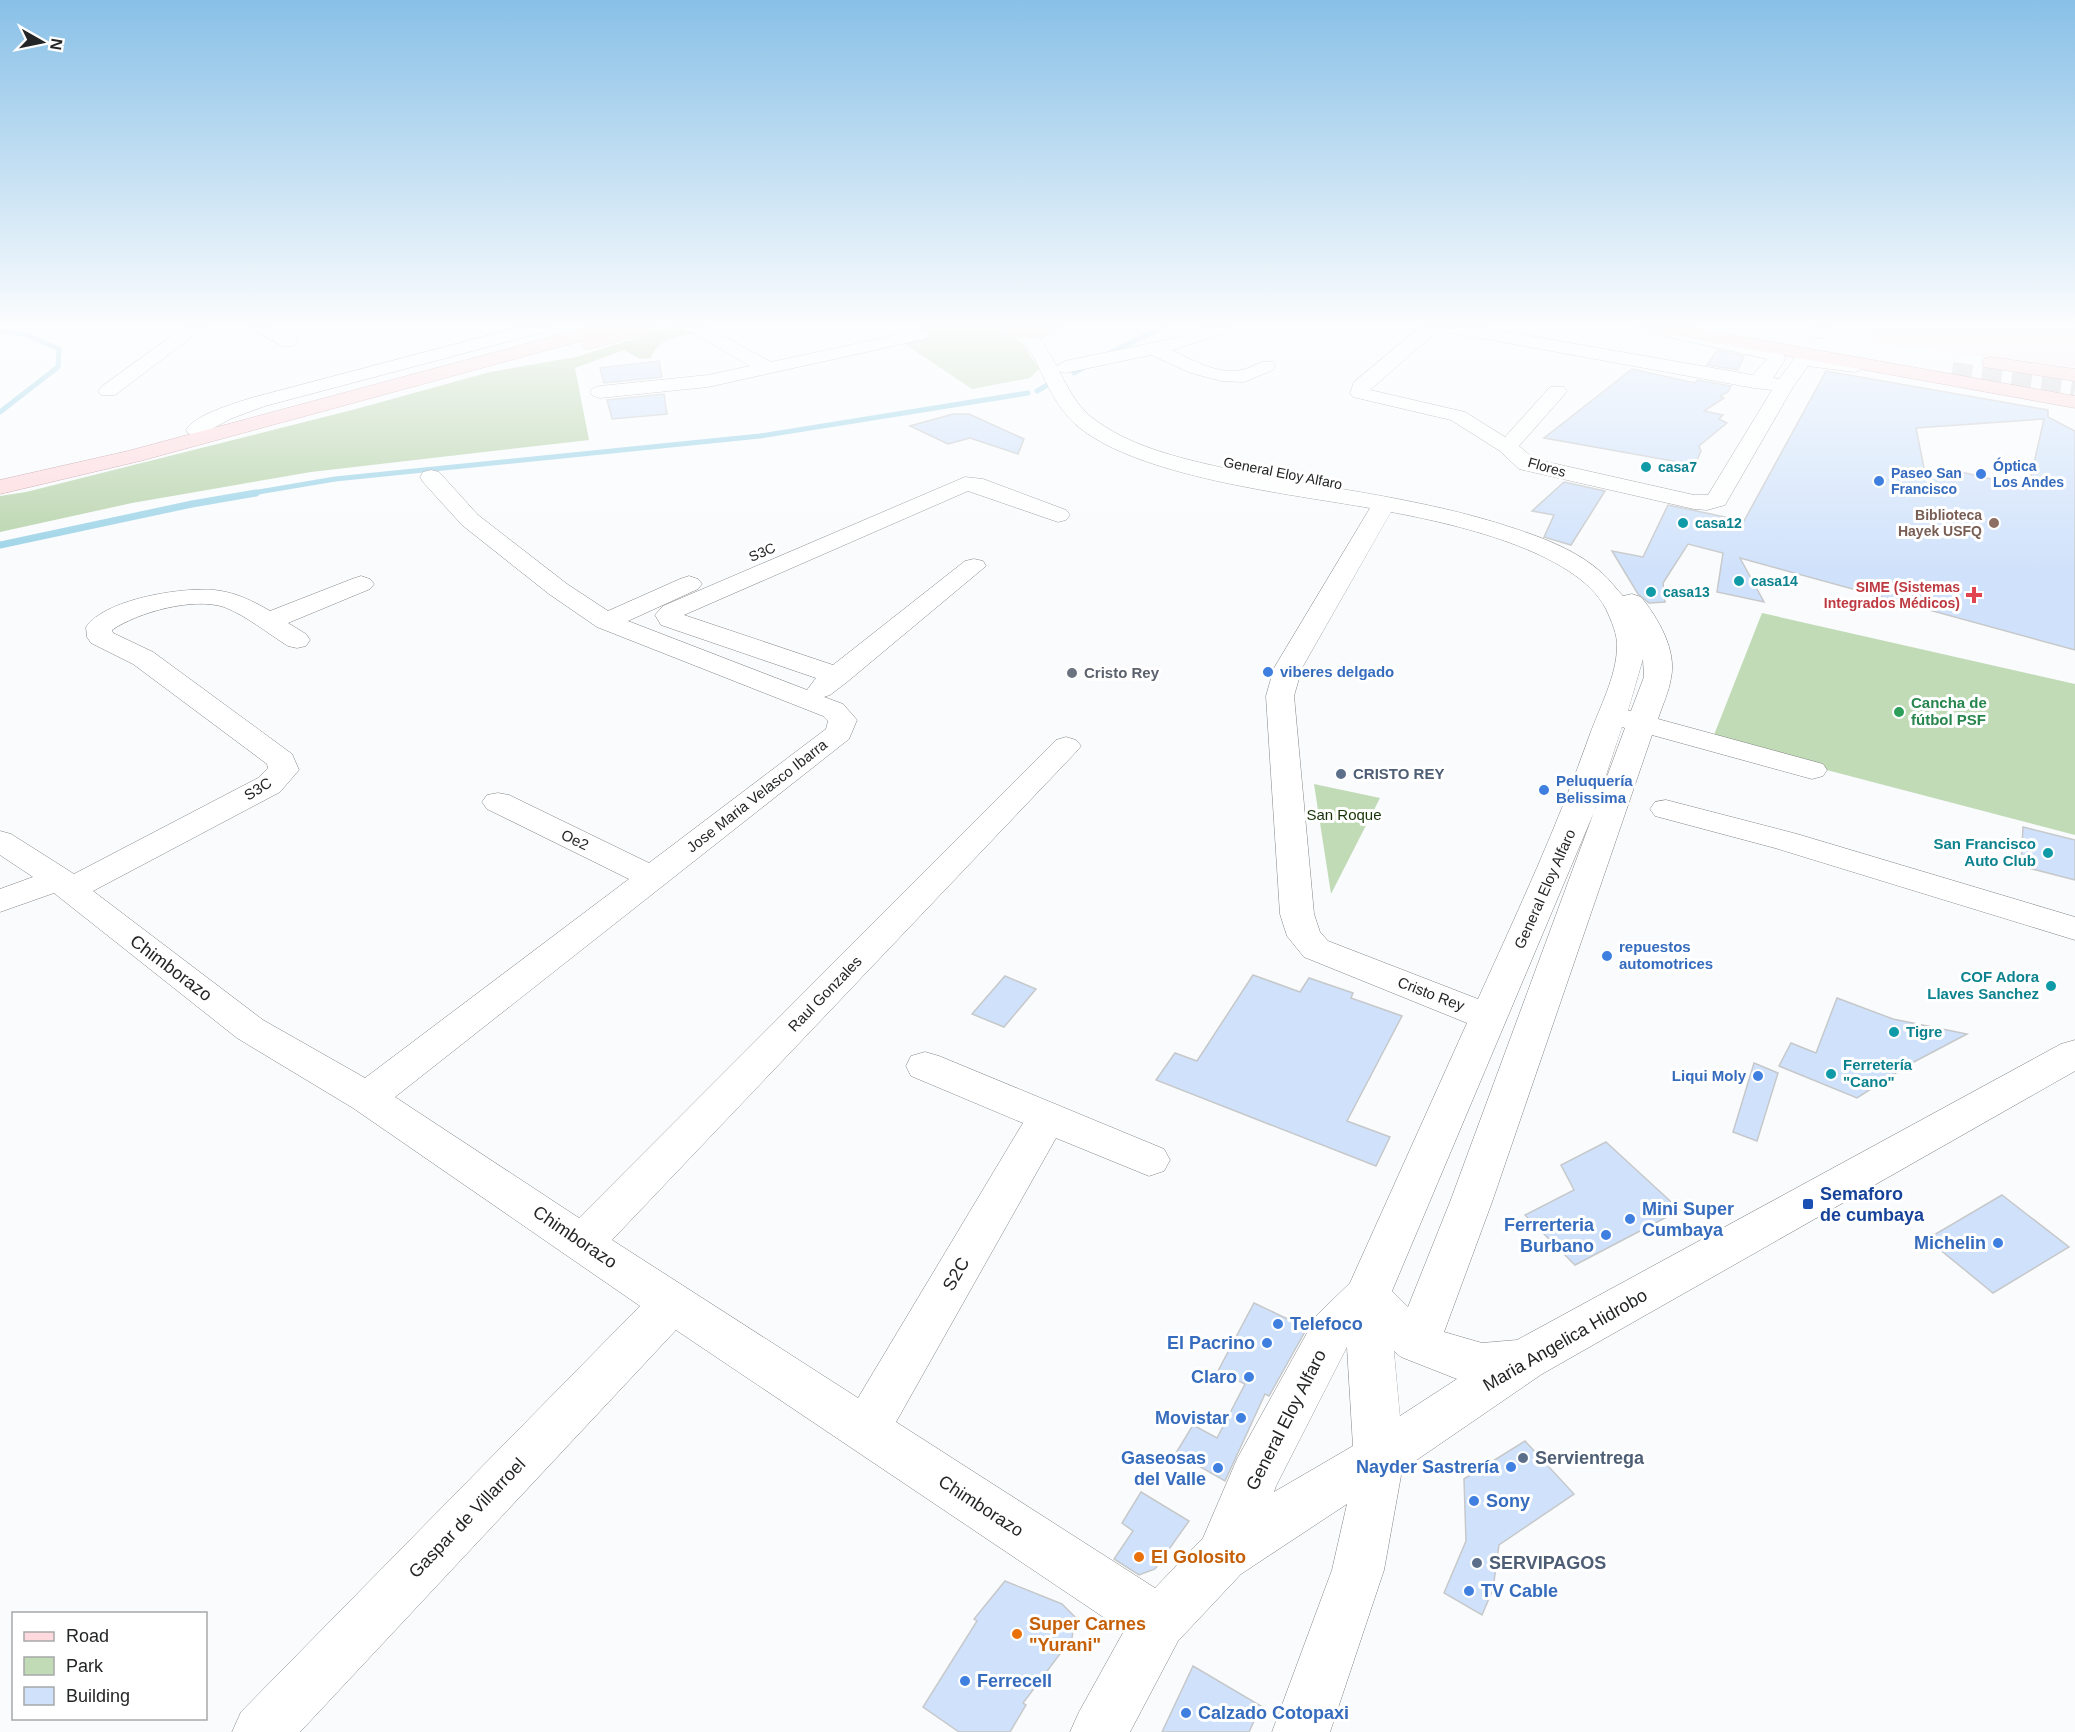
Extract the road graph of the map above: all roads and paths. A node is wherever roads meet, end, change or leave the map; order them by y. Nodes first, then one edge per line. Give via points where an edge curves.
1 (273, 408) edge
2 (311, 408) edge
3 (1071, 408) edge
4 (1099, 408) edge
5 (1423, 408) edge
6 (1542, 408) edge
7 (1771, 408) edge
8 (1458, 416) junction
9 (1532, 420) junction
10 (1507, 447) junction
11 (0, 475) edge
12 (431, 477) dead end
13 (918, 483) dead end
14 (0, 487) edge
15 (1384, 504) junction
16 (1058, 515) dead end
17 (1568, 550) dead end
18 (974, 566) dead end
19 (361, 584) dead end
20 (606, 621) junction
21 (267, 622) junction
22 (297, 640) dead end
23 (837, 676) junction
24 (807, 700) junction
25 (1626, 719) junction
26 (1066, 746) dead end
27 (1812, 770) dead end
28 (498, 802) dead end
29 (1666, 809) dead end
30 (0, 841) edge
31 (652, 877) junction
32 (64, 885) junction
33 (0, 901) edge
34 (2075, 929) edge
35 (1489, 1017) junction
36 (2075, 1053) edge
37 (925, 1066) dead end
38 (367, 1098) junction
39 (1047, 1117) junction
40 (1149, 1160) dead end
41 (583, 1242) junction
42 (1367, 1296) junction
43 (672, 1303) junction
44 (1417, 1343) junction
45 (1525, 1359) junction
46 (865, 1430) junction
47 (1379, 1458) junction
48 (1222, 1556) junction
49 (1160, 1622) junction
50 (1309, 1728) edge
51 (261, 1732) edge
52 (1099, 1732) edge

1 - 11 main road via 196,430
2 - 14 main road
3 - 15 street, General Eloy Alfaro via 1108,436 1147,453 1205,470
4 - 15 street, General Eloy Alfaro via 1138,436 1200,457 1380,493
5 - 8 street, Flores
6 - 9 street
7 - 10 street, Flores via 1716,500 1707,504 1527,464
8 - 9 street
8 - 10 street, Flores
9 - 10 street
12 - 20 street, Jose Maria Velasco Ibarra via 470,520
13 - 20 street, S3C
15 - 25 street, General Eloy Alfaro via 1499,530 1565,559 1598,583 1623,617 1630,638
15 - 35 street, Cristo Rey via 1288,668 1280,696 1297,914 1304,936 1316,949
16 - 23 street via 975,484 965,484 668,615 670,619
17 - 25 street via 1620,586 1651,632 1658,653 1658,678
18 - 23 street
19 - 21 street
20 - 24 street, Jose Maria Velasco Ibarra
21 - 22 street
21 - 32 street, S3C via 229,600 207,598 170,601 122,612 99,627 100,637 143,658 281,760 284,770 269,785
23 - 24 street
24 - 31 street, Jose Maria Velasco Ibarra via 833,710 843,720 839,733
25 - 27 street
25 - 35 street, General Eloy Alfaro via 1578,812
25 - 44 street via 1471,1202
26 - 41 street, Raul Gonzales
28 - 31 street, Oe2
29 - 34 street via 1786,841
30 - 32 street, Chimborazo
31 - 38 street, Jose Maria Velasco Ibarra
32 - 33 street, S3C
32 - 38 street, Chimborazo via 250,1029
35 - 42 street, General Eloy Alfaro
36 - 45 street, Maria Angelica Hidrobo
37 - 39 street
38 - 41 street, Chimborazo
39 - 40 street
39 - 46 street, S2C
41 - 43 street, Chimborazo
42 - 44 street
42 - 47 street, General Eloy Alfaro
42 - 48 street, General Eloy Alfaro via 1333,1329 1255,1476
43 - 46 street, Chimborazo
43 - 51 street, Gaspar de Villarroel
44 - 45 street via 1462,1360 1490,1364
45 - 47 street, Maria Angelica Hidrobo
46 - 49 street, Chimborazo
47 - 48 street, Maria Angelica Hidrobo
47 - 50 street, General Eloy Alfaro via 1374,1501 1358,1570
48 - 49 street, Maria Angelica Hidrobo
49 - 52 street, Maria Angelica Hidrobo

